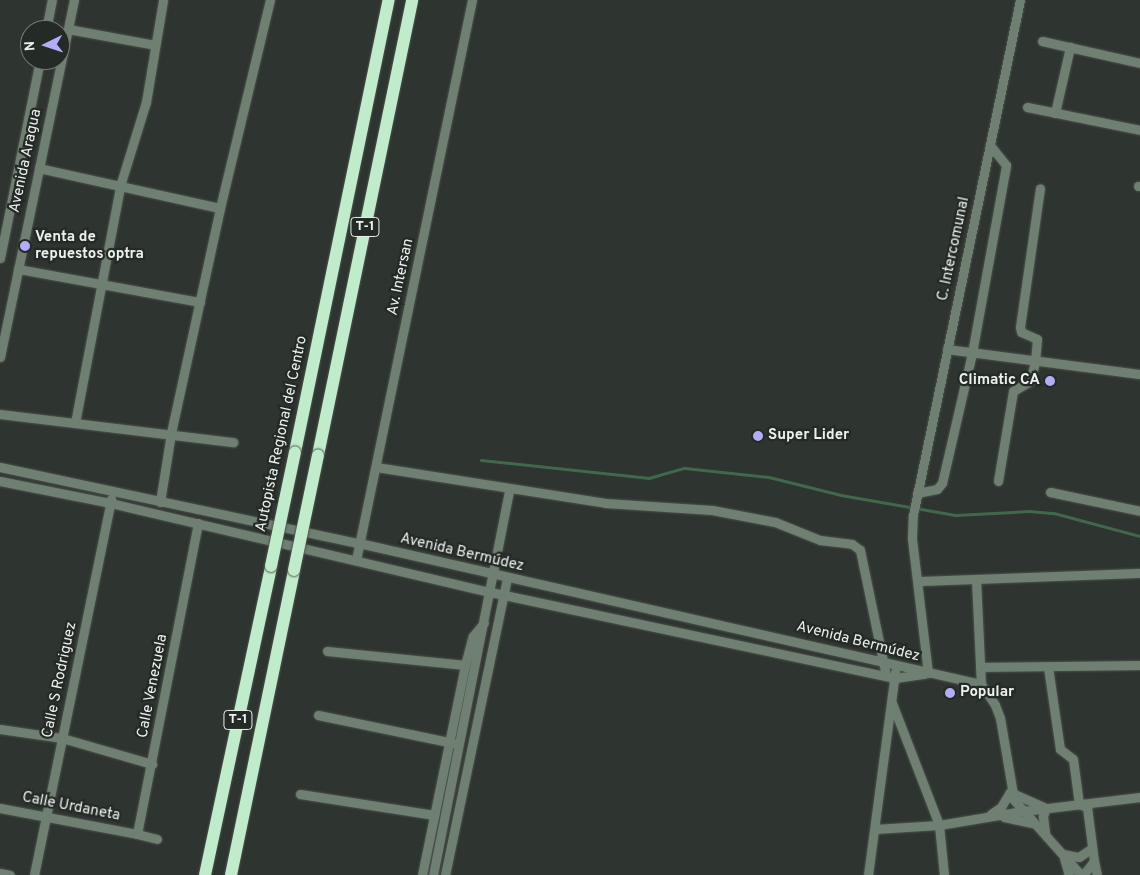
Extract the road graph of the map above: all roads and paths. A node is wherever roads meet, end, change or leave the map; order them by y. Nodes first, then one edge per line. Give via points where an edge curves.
1 (52, 0) edge
2 (74, 0) edge
3 (163, 0) edge
4 (270, 0) edge
5 (389, 0) edge
6 (412, 0) edge
7 (472, 0) edge
8 (1020, 0) edge
9 (48, 20) edge
10 (70, 20) edge
11 (70, 28) edge
12 (1042, 41) dead end
13 (155, 45) junction
14 (1070, 47) junction
15 (1140, 63) edge
16 (38, 70) edge
17 (59, 70) edge
18 (1027, 107) dead end
19 (1055, 113) junction
20 (1140, 130) edge
21 (990, 145) junction
22 (39, 168) junction
23 (120, 186) junction
24 (1040, 188) dead end
25 (220, 208) junction
26 (0, 258) edge
27 (18, 269) junction
28 (101, 284) junction
29 (200, 302) junction
30 (947, 350) junction
31 (972, 353) junction
32 (0, 356) edge
33 (1035, 362) junction
34 (1140, 374) edge
35 (0, 414) edge
36 (75, 423) junction
37 (171, 433) junction
38 (233, 442) dead end
39 (0, 467) edge
40 (376, 467) junction
41 (998, 481) dead end
42 (0, 482) edge
43 (509, 490) junction
44 (113, 492) junction
45 (1050, 492) dead end
46 (917, 493) junction
47 (160, 502) junction
48 (110, 503) junction
49 (1140, 511) edge
50 (198, 523) junction
51 (359, 543) junction
52 (356, 560) junction
53 (1140, 573) edge
54 (492, 575) junction
55 (507, 579) junction
56 (976, 579) junction
57 (918, 581) junction
58 (490, 592) junction
59 (504, 595) junction
60 (484, 623) junction
61 (327, 651) dead end
62 (883, 660) junction
63 (896, 664) junction
64 (464, 665) junction
65 (1140, 665) edge
66 (980, 667) junction
67 (1048, 667) junction
68 (928, 674) junction
69 (890, 677) junction
70 (981, 684) junction
71 (891, 700) junction
72 (318, 715) dead end
73 (0, 729) edge
74 (62, 738) junction
75 (449, 742) junction
76 (459, 744) junction
77 (152, 764) junction
78 (1010, 792) junction
79 (300, 794) dead end
80 (1140, 797) edge
81 (1079, 804) junction
82 (0, 808) edge
83 (1046, 808) junction
84 (1023, 810) junction
85 (434, 815) junction
86 (46, 816) junction
87 (988, 816) junction
88 (1033, 823) junction
89 (939, 825) junction
90 (875, 829) junction
91 (1045, 833) junction
92 (137, 834) junction
93 (157, 839) dead end
94 (1092, 848) junction
95 (1062, 854) junction
96 (1094, 861) junction
97 (0, 873) edge
98 (10, 875) edge
99 (34, 875) edge
100 (205, 875) edge
101 (231, 875) edge
102 (422, 875) edge
103 (433, 875) edge
104 (445, 875) edge
105 (868, 875) edge
106 (944, 875) edge
107 (1069, 875) edge
108 (1082, 875) edge
109 (1097, 875) edge

1 - 9 street
2 - 10 street, Avenida Aragua
3 - 13 street
4 - 25 street
5 - 100 highway, Autopista Regional del Centro / T-1, bridge
6 - 101 highway, T-1, bridge
7 - 40 street, Av. Intersan
8 - 21 street, C. Intercomunal
11 - 13 street
12 - 14 street
13 - 23 street via 146,102
14 - 15 street
14 - 19 street
16 - 26 street, Avenida Aragua
17 - 22 street, Avenida Aragua
18 - 19 street
19 - 20 street
21 - 30 street, C. Intercomunal
21 - 31 street via 1006,165
22 - 23 street
22 - 27 street, Avenida Aragua
23 - 25 street
23 - 28 street
24 - 33 street via 1020,327 1021,332 1037,339
25 - 29 street
27 - 28 street
27 - 32 street, Avenida Aragua
28 - 29 street
28 - 36 street
29 - 37 street
30 - 31 street
30 - 46 street, C. Intercomunal
31 - 33 street
31 - 46 street via 942,483 937,489
33 - 34 street
33 - 41 street via 1030,381 1013,391
35 - 36 street
36 - 37 street
37 - 38 street
37 - 47 street
39 - 44 street, Avenida Bermúdez
40 - 43 street
40 - 51 street, Av. Intersan
42 - 48 street, Avenida Bermúdez
43 - 54 street
43 - 62 street via 605,504 712,510 775,522 820,540 852,544 860,550
44 - 47 street, Avenida Bermúdez
44 - 48 street, Calle S Rodriguez
45 - 49 street
46 - 57 street, C. Intercomunal via 912,538
47 - 51 street, Avenida Bermúdez
48 - 50 street, Avenida Bermúdez
48 - 74 street, Calle S Rodriguez
50 - 52 street, Avenida Bermúdez
50 - 77 street, Calle Venezuela
51 - 52 street, Av. Intersan
51 - 54 street, Avenida Bermúdez
52 - 58 street, Avenida Bermúdez
53 - 56 street
54 - 55 street, Avenida Bermúdez
54 - 58 street
55 - 59 street
55 - 62 street, Avenida Bermúdez
56 - 57 street
56 - 66 street
57 - 68 street, C. Intercomunal
58 - 59 street, Avenida Bermúdez
58 - 60 street
59 - 69 street, Avenida Bermúdez
59 - 104 street
60 - 64 street via 473,636
60 - 76 street
61 - 64 street
62 - 63 street, Avenida Bermúdez
62 - 69 street
63 - 68 street, Avenida Bermúdez
63 - 69 street
64 - 75 street
65 - 67 street
66 - 67 street
66 - 70 street
67 - 81 street via 1060,749 1073,759
68 - 69 street, Avenida Bermúdez
68 - 70 street
69 - 71 street
70 - 78 street via 996,705 1000,718
71 - 89 street
71 - 90 street
72 - 75 street
73 - 74 street
74 - 77 street
74 - 86 street, Calle S Rodriguez
75 - 76 street
75 - 85 street
76 - 103 street
77 - 92 street, Calle Venezuela
78 - 83 street
78 - 84 street
78 - 87 street via 1001,807
79 - 85 street
80 - 81 street
81 - 83 street
81 - 94 street via 1087,807
82 - 86 street, Calle Urdaneta
83 - 84 street
83 - 91 street via 1043,816
84 - 87 street
84 - 88 street
85 - 102 street
86 - 92 street, Calle Urdaneta
86 - 99 street, Calle S Rodriguez
87 - 88 street
87 - 89 street
88 - 91 street
89 - 90 street
89 - 106 street
90 - 105 street
91 - 95 street
92 - 93 street
94 - 95 street via 1079,857
94 - 96 street
95 - 107 street
95 - 108 street
96 - 108 street
96 - 109 street
97 - 98 street

